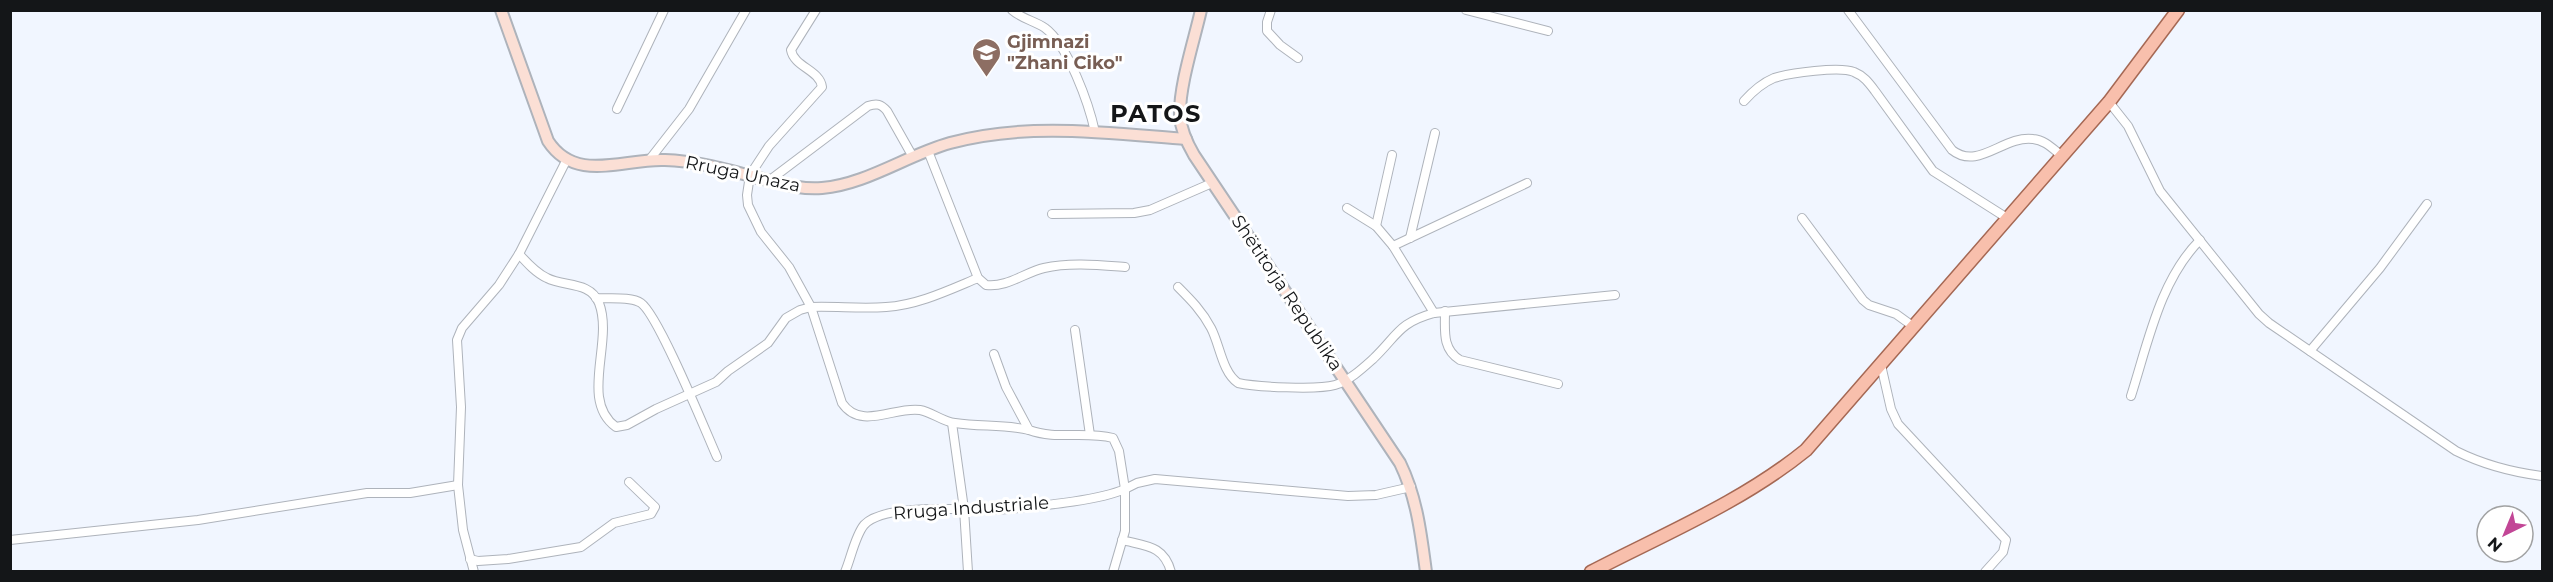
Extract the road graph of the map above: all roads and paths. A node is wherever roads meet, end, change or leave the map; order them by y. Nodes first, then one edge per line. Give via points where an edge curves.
1 (501, 10) edge
2 (664, 10) edge
3 (746, 10) edge
4 (816, 10) edge
5 (1012, 10) edge
6 (1201, 10) edge
7 (1271, 10) edge
8 (1466, 10) edge
9 (1848, 10) edge
10 (2178, 10) edge
11 (1548, 31) dead end
12 (1298, 58) dead end
13 (1744, 101) dead end
14 (2109, 102) junction
15 (617, 109) dead end
16 (1095, 132) junction
17 (1435, 133) dead end
18 (1185, 139) junction
19 (928, 151) junction
20 (1392, 155) dead end
21 (2062, 156) junction
22 (913, 157) junction
23 (650, 159) junction
24 (566, 161) junction
25 (750, 176) junction
26 (770, 180) junction
27 (1212, 183) junction
28 (1527, 183) dead end
29 (2427, 204) dead end
30 (1347, 208) dead end
31 (1052, 214) dead end
32 (1802, 218) dead end
33 (2007, 218) junction
34 (1376, 226) junction
35 (1410, 238) junction
36 (2200, 240) junction
37 (1393, 246) junction
38 (519, 254) junction
39 (1125, 267) dead end
40 (978, 278) junction
41 (1178, 287) dead end
42 (1615, 295) dead end
43 (596, 298) junction
44 (811, 307) junction
45 (1445, 312) junction
46 (1434, 313) junction
47 (1914, 327) junction
48 (1075, 330) dead end
49 (2310, 351) junction
50 (994, 354) dead end
51 (1881, 365) junction
52 (1346, 380) junction
53 (1558, 384) dead end
54 (690, 396) junction
55 (2131, 396) dead end
56 (952, 423) junction
57 (1029, 430) junction
58 (1090, 435) junction
59 (717, 457) dead end
60 (2542, 476) edge
61 (629, 482) dead end
62 (458, 485) junction
63 (1412, 487) junction
64 (1125, 489) junction
65 (964, 509) junction
66 (10, 540) edge
67 (1122, 540) junction
68 (470, 559) junction
69 (474, 572) edge
70 (845, 572) edge
71 (968, 572) edge
72 (1113, 572) edge
73 (1171, 572) edge
74 (1426, 572) edge
75 (1591, 572) edge
76 (1985, 572) edge

1 - 24 main road via 543,128 553,149
2 - 15 street
3 - 23 street via 689,109
4 - 25 street via 791,50 822,87 776,136
5 - 16 street via 1046,28 1059,43 1086,96
6 - 18 main road, Shëtitorja Republika via 1181,98
7 - 12 street via 1267,32
8 - 11 street
9 - 21 street via 1959,156 1976,156 2032,139 2044,142
10 - 14 main road
13 - 33 street via 1763,84 1784,75 1853,71 1866,79 1933,171
14 - 21 main road
14 - 36 street via 2128,126 2160,191
16 - 18 main road, Rruga Unaza
16 - 19 main road, Rruga Unaza via 1022,132 966,140
17 - 35 street
18 - 27 main road, Shëtitorja Republika
19 - 22 main road, Rruga Unaza
19 - 40 street
20 - 34 street
21 - 33 main road
22 - 26 main road, Rruga Unaza via 855,181 822,188
22 - 26 street via 887,111 875,104
23 - 24 main road, Rruga Unaza via 590,166
23 - 25 main road, Rruga Unaza via 708,165
24 - 38 street
25 - 26 main road, Rruga Unaza
25 - 44 street via 747,195 753,219 789,267
27 - 31 street via 1150,210
27 - 52 main road, Shëtitorja Republika
28 - 35 street
29 - 49 street via 2380,268
30 - 34 street
32 - 47 street via 1863,300 1896,314
33 - 47 main road
34 - 37 street
35 - 37 street
36 - 49 street via 2259,314
36 - 55 street via 2172,278
37 - 46 street
38 - 43 street via 540,275 580,286
38 - 62 street via 457,340 461,407
39 - 40 street via 1047,267 990,286
40 - 44 street via 905,304
41 - 52 street via 1199,308 1229,374 1238,383 1324,386
42 - 45 street
43 - 54 street via 643,304
43 - 54 street via 603,332 598,395 609,422 622,427
44 - 54 street via 793,313 768,343 716,382
44 - 56 street via 846,410 869,416 918,410
45 - 46 street
45 - 53 street via 1452,355
46 - 52 street via 1413,318 1401,327 1373,359
47 - 51 main road
48 - 58 street
49 - 60 street via 2456,451 2480,463
50 - 57 street
51 - 75 main road via 1806,450 1776,474
51 - 76 street via 1898,424 2003,534 2006,546
52 - 63 main road, Shëtitorja Republika
54 - 59 street
56 - 57 street via 1001,424
56 - 65 street
57 - 58 street via 1049,436
58 - 64 street via 1113,438
61 - 68 street via 655,507 651,514 614,523 581,547 508,559
62 - 66 street via 410,493 368,494 198,520
62 - 68 street
63 - 64 street, Rruga Industriale via 1348,496 1155,479
63 - 74 main road, Shëtitorja Republika
64 - 65 street, Rruga Industriale via 1008,509
64 - 67 street
65 - 70 street, Rruga Industriale via 907,510 877,516 864,525
65 - 71 street
67 - 72 street
67 - 73 street via 1164,554
68 - 69 street

